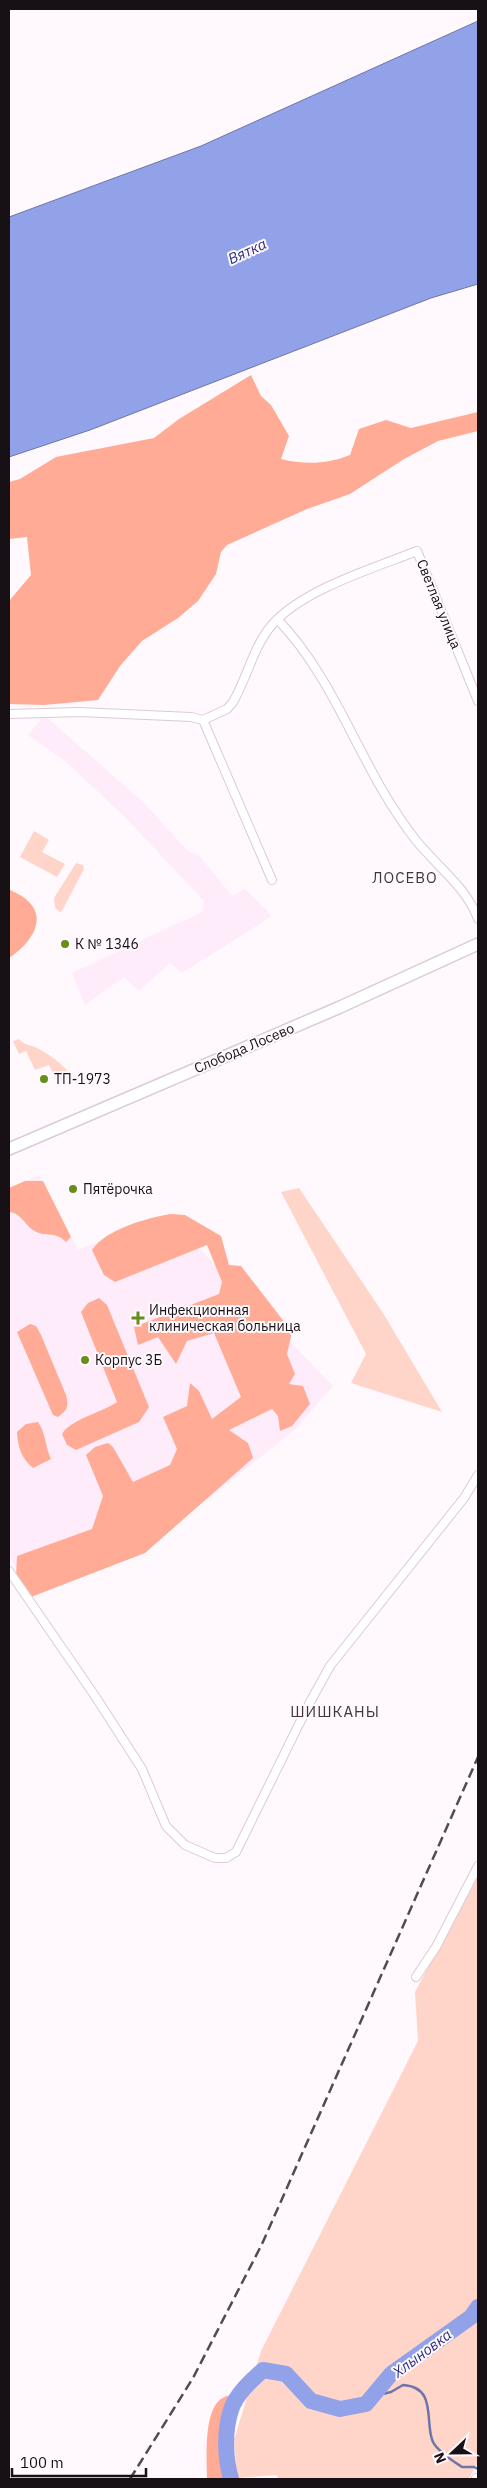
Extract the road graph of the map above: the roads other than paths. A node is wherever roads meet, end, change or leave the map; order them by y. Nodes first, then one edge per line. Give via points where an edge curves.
1 (278, 620) junction
2 (478, 701) edge
3 (9, 714) edge
4 (203, 720) junction
5 (272, 880) dead end
6 (478, 919) edge
7 (478, 944) edge
8 (9, 1149) edge
9 (478, 1475) edge
10 (9, 1571) edge
11 (478, 1866) edge
12 (416, 1977) dead end

1 - 2 street, Светлая улица via 289,610 346,578 417,550
1 - 4 street, Светлая улица via 263,638 233,702 227,709
1 - 6 street via 322,680 395,812 422,848 472,903
3 - 4 street via 79,712
4 - 5 street
7 - 8 main road, Слобода Лосево via 338,1008
9 - 10 street via 464,1498 330,1666 236,1852 226,1858 215,1858 185,1845 166,1826 142,1769
11 - 12 street via 436,1947

